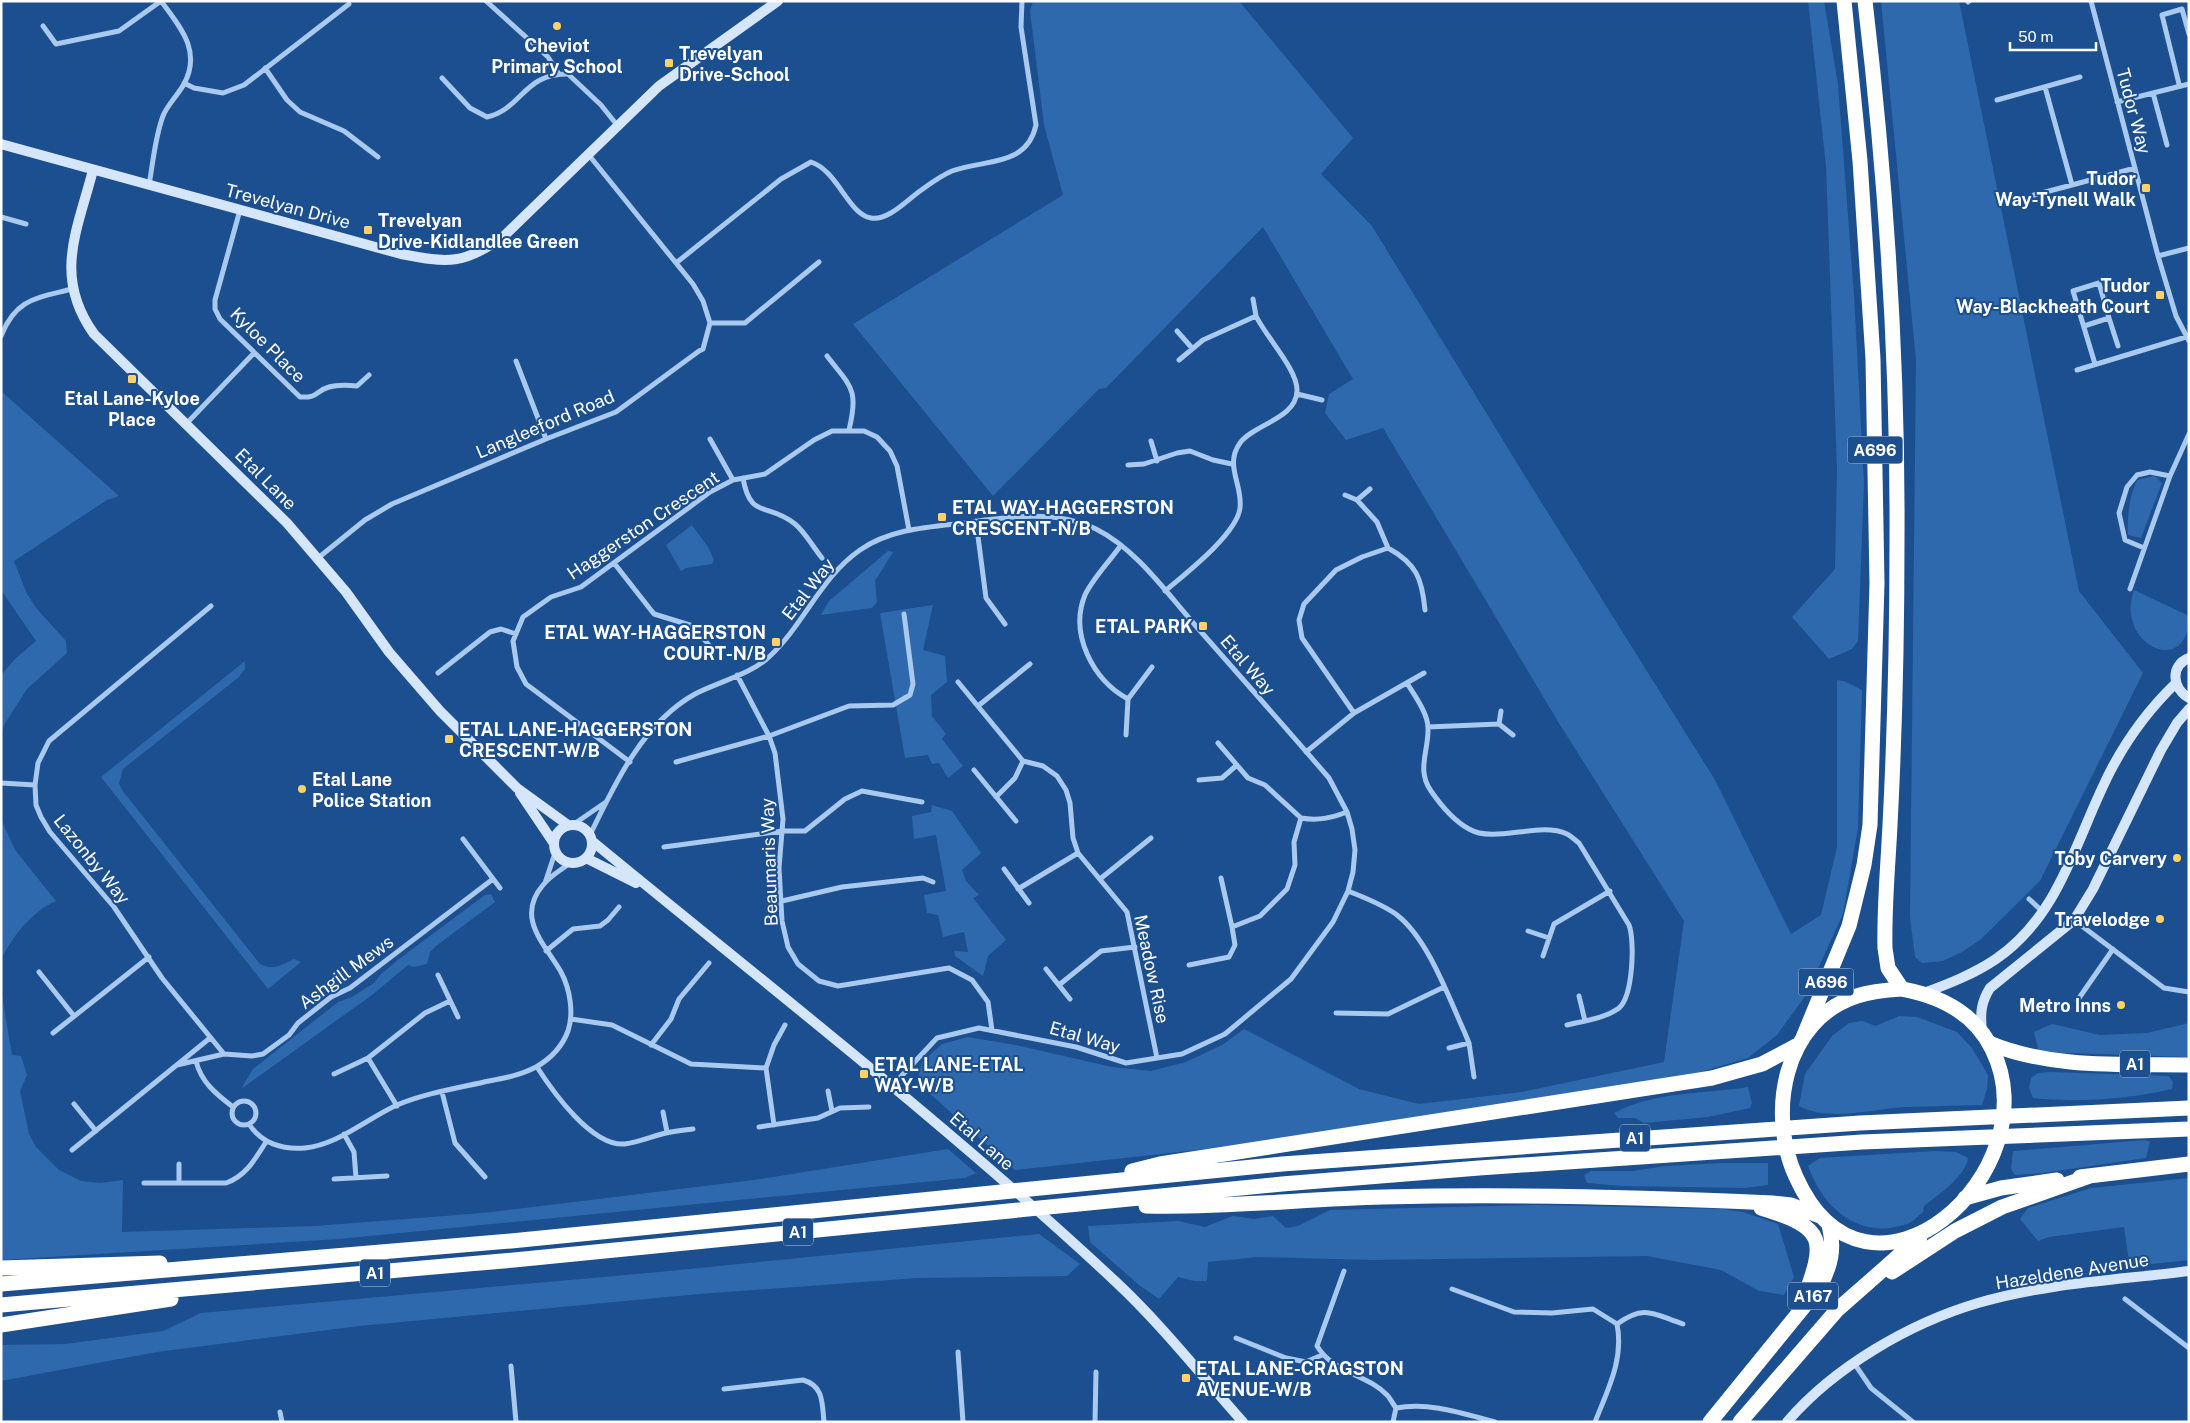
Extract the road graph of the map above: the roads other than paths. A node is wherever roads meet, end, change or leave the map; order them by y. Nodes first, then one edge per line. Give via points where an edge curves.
1 (161, 1) edge
2 (486, 1) edge
3 (778, 1) edge
4 (1022, 1) edge
5 (1844, 1) edge
6 (1865, 1) edge
7 (2091, 1) edge
8 (349, 4) dead end
9 (43, 26) dead end
10 (2189, 34) edge
11 (265, 68) junction
12 (560, 74) junction
13 (2080, 77) dead end
14 (442, 78) dead end
15 (184, 83) junction
16 (2179, 84) junction
17 (2189, 84) edge
18 (2045, 87) junction
19 (2153, 93) junction
20 (1997, 100) dead end
21 (2117, 102) junction
22 (617, 125) junction
23 (1, 144) edge
24 (2167, 145) dead end
25 (588, 154) junction
26 (378, 157) dead end
27 (2135, 168) junction
28 (93, 170) junction
29 (149, 185) junction
30 (2072, 185) junction
31 (2034, 196) dead end
32 (240, 210) junction
33 (1, 217) edge
34 (26, 224) dead end
35 (2189, 248) edge
36 (2158, 256) junction
37 (819, 262) dead end
38 (676, 263) junction
39 (72, 289) junction
40 (1253, 299) dead end
41 (1256, 316) junction
42 (2110, 318) junction
43 (710, 323) junction
44 (2084, 326) junction
45 (1177, 331) dead end
46 (1, 336) edge
47 (2188, 339) edge
48 (2118, 346) dead end
49 (1192, 348) junction
50 (254, 353) junction
51 (827, 356) dead end
52 (1179, 360) dead end
53 (516, 361) dead end
54 (2095, 364) junction
55 (2077, 370) dead end
56 (369, 375) dead end
57 (1297, 394) junction
58 (1322, 400) dead end
59 (187, 423) junction
60 (850, 430) junction
61 (2189, 434) edge
62 (546, 439) junction
63 (710, 439) dead end
64 (1151, 442) dead end
65 (1157, 461) junction
66 (1232, 464) junction
67 (1128, 465) dead end
68 (2170, 476) junction
69 (743, 478) junction
70 (733, 480) junction
71 (1370, 488) dead end
72 (1345, 495) dead end
73 (1357, 500) junction
74 (976, 521) junction
75 (909, 530) junction
76 (1121, 546) junction
77 (1388, 548) junction
78 (2144, 548) junction
79 (318, 558) junction
80 (822, 558) dead end
81 (614, 563) junction
82 (2130, 589) dead end
83 (1165, 591) junction
84 (210, 606) dead end
85 (1425, 610) dead end
86 (904, 614) dead end
87 (1005, 624) dead end
88 (516, 634) junction
89 (713, 650) dead end
90 (2188, 656) edge
91 (1030, 664) dead end
92 (1152, 667) dead end
93 (438, 673) dead end
94 (1424, 674) dead end
95 (737, 676) junction
96 (958, 682) dead end
97 (1407, 683) junction
98 (2176, 683) junction
99 (2189, 698) edge
100 (1128, 699) junction
101 (978, 706) junction
102 (2189, 709) edge
103 (1501, 711) dead end
104 (1354, 713) junction
105 (1500, 724) junction
106 (1428, 727) junction
107 (1126, 735) dead end
108 (1513, 735) dead end
109 (769, 736) junction
110 (1218, 743) dead end
111 (1306, 752) junction
112 (1023, 761) junction
113 (630, 762) junction
114 (676, 762) dead end
115 (1237, 765) junction
116 (974, 770) dead end
117 (1199, 780) dead end
118 (1, 783) edge
119 (35, 785) junction
120 (517, 788) junction
121 (996, 797) junction
122 (606, 801) junction
123 (922, 802) dead end
124 (1347, 812) junction
125 (1301, 818) junction
126 (1016, 821) dead end
127 (571, 825) junction
128 (782, 831) junction
129 (591, 838) junction
130 (1150, 838) dead end
131 (463, 839) dead end
132 (553, 842) junction
133 (664, 847) dead end
134 (556, 853) junction
135 (1078, 853) junction
136 (586, 858) junction
137 (570, 863) junction
138 (1004, 869) dead end
139 (1220, 878) dead end
140 (493, 879) junction
141 (1100, 880) junction
142 (933, 882) dead end
143 (544, 883) junction
144 (500, 888) dead end
145 (1018, 889) junction
146 (1348, 891) junction
147 (1610, 891) junction
148 (653, 892) junction
149 (2029, 900) dead end
150 (782, 901) junction
151 (1028, 903) dead end
152 (619, 907) dead end
153 (2043, 912) junction
154 (2074, 920) junction
155 (1232, 927) junction
156 (1528, 931) dead end
157 (1549, 938) junction
158 (1134, 947) junction
159 (2113, 950) junction
160 (546, 951) junction
161 (1543, 956) dead end
162 (149, 957) junction
163 (709, 963) dead end
164 (1189, 965) dead end
165 (1046, 968) dead end
166 (39, 972) dead end
167 (438, 975) dead end
168 (1059, 985) junction
169 (1444, 987) junction
170 (1902, 989) junction
171 (2189, 992) edge
172 (1924, 993) junction
173 (1579, 996) dead end
174 (1070, 1000) dead end
175 (450, 1001) junction
176 (2077, 1001) dead end
177 (1336, 1013) dead end
178 (74, 1016) junction
179 (458, 1017) dead end
180 (571, 1019) junction
181 (1585, 1021) junction
182 (785, 1025) dead end
183 (1567, 1025) dead end
184 (992, 1030) junction
185 (53, 1033) dead end
186 (1986, 1037) junction
187 (210, 1038) junction
188 (1800, 1042) junction
189 (1469, 1043) junction
190 (651, 1044) junction
191 (1449, 1048) dead end
192 (224, 1054) junction
193 (368, 1058) junction
194 (1157, 1058) junction
195 (196, 1060) junction
196 (177, 1065) junction
197 (2189, 1065) edge
198 (536, 1067) junction
199 (766, 1068) junction
200 (334, 1074) dead end
201 (1474, 1077) dead end
202 (893, 1085) junction
203 (828, 1090) dead end
204 (442, 1092) junction
205 (74, 1104) dead end
206 (397, 1106) junction
207 (868, 1107) dead end
208 (233, 1108) junction
209 (2189, 1108) edge
210 (663, 1112) dead end
211 (832, 1112) junction
212 (249, 1124) junction
213 (774, 1125) junction
214 (759, 1127) dead end
215 (692, 1129) dead end
216 (2189, 1129) edge
217 (96, 1131) junction
218 (667, 1132) junction
219 (344, 1134) junction
220 (266, 1142) junction
221 (72, 1150) dead end
222 (180, 1164) dead end
223 (2189, 1164) edge
224 (387, 1176) dead end
225 (2090, 1176) junction
226 (485, 1177) dead end
227 (356, 1178) junction
228 (334, 1179) dead end
229 (144, 1183) dead end
230 (179, 1183) junction
231 (1082, 1183) junction
232 (1965, 1198) junction
233 (1735, 1201) junction
234 (1082, 1204) junction
235 (1824, 1220) junction
236 (1929, 1229) junction
237 (228, 1266) junction
238 (1, 1268) edge
239 (1344, 1271) dead end
240 (2189, 1271) edge
241 (1, 1284) edge
242 (236, 1285) junction
243 (1452, 1289) dead end
244 (1852, 1297) junction
245 (2125, 1299) dead end
246 (1, 1304) edge
247 (1798, 1314) junction
248 (1618, 1324) junction
249 (1683, 1324) dead end
250 (1, 1325) edge
251 (1236, 1338) dead end
252 (2189, 1348) edge
253 (958, 1352) dead end
254 (1322, 1355) junction
255 (1854, 1363) junction
256 (511, 1366) dead end
257 (1096, 1372) dead end
258 (724, 1388) dead end
259 (1396, 1408) junction
260 (280, 1412) dead end
261 (282, 1422) edge
262 (516, 1422) edge
263 (824, 1422) edge
264 (963, 1422) edge
265 (1095, 1422) edge
266 (1243, 1422) edge
267 (1393, 1422) edge
268 (1495, 1422) edge
269 (1595, 1422) edge
270 (1710, 1422) edge
271 (1740, 1422) edge
272 (1787, 1422) edge
273 (1913, 1422) edge

1 - 9 street via 120,31 56,44
1 - 15 street via 185,33 192,52
2 - 12 street via 548,57
3 - 22 street, Trevelyan Drive via 659,86
4 - 38 street via 1021,27 1036,125 1025,150 1013,157 942,175 882,218 861,214 827,170 811,162 781,179
5 - 188 highway, A696 via 1860,161 1873,359 1877,583 1870,824 1849,926
6 - 170 highway, A696 via 1880,149 1896,442 1895,682 1885,948 1888,968
7 - 21 street, Tudor Way
8 - 11 street
10 - 16 street via 2182,9 2162,15
11 - 15 street via 244,85 223,93
11 - 26 street via 287,100 300,112 344,130
12 - 14 street via 536,81 503,111 487,117 470,108
12 - 22 street via 568,74
13 - 18 street
15 - 29 street via 163,116
16 - 17 street
16 - 19 street
18 - 20 street
18 - 30 street
19 - 21 street
19 - 24 street
21 - 27 street, Tudor Way
22 - 25 street, Trevelyan Drive
23 - 28 street, Trevelyan Drive
25 - 32 street, Trevelyan Drive via 504,236 483,251 463,259 440,261 401,254
25 - 38 street
27 - 30 street
27 - 36 street, Tudor Way
28 - 29 street, Trevelyan Drive
28 - 39 street, Etal Lane via 72,251
29 - 32 street, Trevelyan Drive
30 - 31 street
32 - 50 street, Kyloe Place via 214,300 220,319
33 - 34 street
35 - 36 street
36 - 47 street, Tudor Way via 2174,310
37 - 43 street via 745,323
38 - 43 street via 704,300
39 - 46 street via 22,305 8,318
39 - 59 street, Etal Lane via 80,312 94,334
40 - 41 street
41 - 49 street
41 - 57 street via 1295,376
42 - 44 street
42 - 44 street via 2099,283 2073,291
42 - 48 street
43 - 62 street, Langleeford Road via 703,349 616,412
44 - 54 street
45 - 49 street
47 - 54 street
49 - 52 street
50 - 56 street, Kyloe Place via 300,396 312,398 327,387 357,386
50 - 59 street
51 - 60 street via 854,395
53 - 62 street
54 - 55 street
57 - 58 street
57 - 66 street via 1287,410 1240,442
59 - 79 street, Etal Lane via 265,499
60 - 69 street, Haggerston Crescent via 832,431 814,440 777,468
60 - 75 street, Haggerston Crescent via 864,431 890,451 897,466
61 - 68 street
62 - 79 street, Langleeford Road via 392,504 365,520
63 - 70 street
64 - 65 street
65 - 66 street via 1190,451
65 - 67 street
66 - 83 street via 1241,500 1233,528
68 - 78 street
68 - 78 street via 2150,472 2137,475 2127,487 2119,513 2125,540
69 - 70 street, Haggerston Crescent
69 - 80 street via 752,504 783,516 796,525
70 - 81 street, Haggerston Crescent via 693,503
71 - 73 street
72 - 73 street
73 - 77 street via 1377,522
74 - 75 street, Etal Way
74 - 76 street, Etal Way via 1046,515 1095,529
74 - 87 street via 986,598
75 - 95 street, Etal Way via 881,537 858,552 825,584 797,626 768,658
76 - 83 street, Etal Way
76 - 100 street via 1086,594 1080,615 1082,642 1093,666 1113,690
77 - 85 street via 1412,566 1422,585
77 - 104 street via 1336,570 1304,604 1299,620 1302,638
78 - 82 street
79 - 120 street, Etal Lane via 416,684
81 - 88 street, Haggerston Crescent via 581,587 550,597 523,617
81 - 89 street via 654,614 693,626
83 - 111 street, Etal Way
84 - 119 street, Lazonby Way via 49,741 38,763
86 - 109 street via 913,684 910,695 893,705 848,706
88 - 93 street via 501,629 490,632
88 - 113 street, Haggerston Crescent via 513,641 517,666 526,684
90 - 98 street via 2175,674
91 - 101 street
92 - 100 street
94 - 97 street
95 - 109 street, Beaumaris Way
95 - 113 street, Etal Way via 695,695 670,711 646,735
96 - 101 street
97 - 104 street
97 - 106 street
98 - 99 street via 2180,692
98 - 153 street via 2156,702 2112,768 2052,901
100 - 107 street
101 - 112 street
102 - 154 street via 2161,750 2093,889
103 - 105 street
104 - 111 street
105 - 106 street
105 - 108 street
106 - 147 street via 1423,773 1444,808 1469,829 1487,833 1552,830 1568,834 1579,843
109 - 114 street
109 - 128 street, Beaumaris Way via 780,784
110 - 115 street
111 - 124 street, Etal Way via 1329,778
112 - 121 street via 1015,778
112 - 135 street, Meadow Rise via 1043,766 1057,776 1066,790
113 - 122 street, Etal Way
115 - 117 street via 1222,778
115 - 125 street via 1248,778 1265,784
116 - 121 street
118 - 119 street
119 - 162 street, Lazonby Way via 36,805 50,832 114,907
120 - 127 street, Etal Lane
120 - 132 street, Etal Lane
121 - 126 street
122 - 127 street, Etal Way
122 - 129 street, Etal Way
123 - 128 street via 862,791 845,799 805,831
124 - 125 street via 1333,818
124 - 146 street, Etal Way via 1355,850
125 - 155 street via 1294,842 1295,866 1287,889 1260,916
127 - 129 street via 584,828
127 - 132 street via 558,831
128 - 133 street
128 - 150 street, Beaumaris Way
129 - 136 street via 591,850
129 - 148 street, Etal Lane
130 - 141 street
131 - 140 street
132 - 134 street
134 - 137 street
134 - 143 street
135 - 141 street, Meadow Rise
135 - 145 street
136 - 137 street
136 - 148 street, Etal Lane
137 - 143 street
138 - 145 street
139 - 155 street
140 - 144 street
140 - 192 street, Ashgill Mews via 350,988 331,997 263,1054
141 - 158 street, Meadow Rise via 1127,912
142 - 150 street via 923,878 842,887
143 - 160 street via 535,899 532,920
145 - 151 street
146 - 169 street via 1398,916 1414,934
146 - 194 street, Etal Way via 1333,922 1310,956 1265,1003 1225,1034 1182,1054
147 - 157 street via 1554,924
147 - 181 street via 1633,937 1626,997 1621,1006 1611,1013
148 - 202 street, Etal Lane
149 - 153 street
150 - 184 street, Beaumaris Way via 782,920 788,946 798,964 819,981 838,986 949,968 972,980 988,1002
152 - 160 street via 600,926 573,929
153 - 172 street via 1996,959
154 - 159 street
154 - 186 street via 1990,988 1983,999 1980,1015
155 - 164 street via 1235,945 1229,957
156 - 157 street
157 - 161 street
158 - 168 street via 1100,951
158 - 194 street, Meadow Rise
159 - 171 street via 2164,988
159 - 176 street
160 - 180 street via 565,981
162 - 178 street
162 - 187 street, Lazonby Way
163 - 190 street via 679,999 671,1019
165 - 168 street
166 - 178 street
167 - 175 street
168 - 174 street
169 - 177 street via 1388,1014
169 - 189 street
170 - 172 highway
170 - 188 highway via 1863,994 1835,1007 1816,1021
172 - 186 highway via 1956,1008
173 - 181 street
175 - 179 street
175 - 193 street via 425,1013
178 - 185 street
180 - 190 street via 612,1025
180 - 198 street via 557,1050
181 - 183 street
182 - 199 street
184 - 194 street, Etal Way via 1076,1047 1126,1063
184 - 202 street, Etal Way via 979,1028 937,1038
186 - 197 highway, A1 via 2028,1056 2054,1060
186 - 232 highway via 2003,1077 2004,1111 1991,1160
187 - 192 street, Lazonby Way
187 - 196 street, Ashgill Mews
188 - 231 highway, A1 via 1762,1064 1712,1078 1160,1164
188 - 235 highway via 1788,1069 1782,1106 1783,1130 1790,1161 1802,1190
189 - 191 street
189 - 201 street
190 - 199 street via 691,1064
192 - 195 street, Ashgill Mews
193 - 200 street
193 - 206 street
195 - 196 street, Ashgill Mews
195 - 208 street via 199,1073 211,1089
196 - 217 street, Ashgill Mews
198 - 204 street
198 - 218 street via 570,1110 610,1143 627,1144
199 - 213 street
202 - 266 street, Etal Lane via 1090,1258 1156,1322
203 - 211 street
204 - 206 street
204 - 226 street via 455,1143
205 - 217 street
206 - 219 street
207 - 211 street via 840,1108
208 - 212 street via 232,1116 237,1123
208 - 212 street via 245,1101 253,1105 255,1118
209 - 231 highway, A1 via 1860,1123 1480,1148
210 - 218 street
211 - 213 street via 818,1118
212 - 220 street
213 - 214 street
215 - 218 street
216 - 234 highway, A1 via 1862,1142 1518,1165
217 - 221 street, Ashgill Mews
219 - 220 street via 306,1148
219 - 227 street via 354,1152
220 - 230 street via 246,1170 234,1180 226,1183
222 - 230 street
223 - 225 highway
224 - 227 street
225 - 232 highway via 2001,1188
225 - 244 highway via 2002,1207 1954,1232
227 - 228 street
229 - 230 street
231 - 237 highway, A1
232 - 236 highway
233 - 234 highway, A1 via 1552,1195 1382,1197 1193,1207
233 - 235 highway, A1 via 1790,1205
233 - 247 highway, A1 via 1798,1220 1812,1233 1818,1248 1817,1264
234 - 242 highway, A1
235 - 236 highway via 1861,1240 1878,1243 1913,1237
235 - 247 highway, A167 via 1832,1240 1828,1272
236 - 244 highway, A167
237 - 238 highway via 137,1262
237 - 241 highway, A1
239 - 254 street via 1317,1346
240 - 255 street, Hazeldene Avenue via 2032,1291 1979,1303 1936,1319
242 - 246 highway, A1
242 - 250 highway via 142,1305
243 - 248 street via 1514,1312 1593,1310
244 - 271 highway, A167
245 - 252 street
247 - 270 highway, A167
248 - 249 street via 1632,1313 1646,1311
248 - 269 street via 1618,1363
251 - 254 street via 1286,1358 1306,1362
253 - 264 street
254 - 259 street via 1332,1364 1387,1394
255 - 272 street, Hazeldene Avenue via 1814,1393
255 - 273 street via 1871,1388
256 - 262 street
257 - 265 street
258 - 263 street via 803,1380 811,1382 822,1395
259 - 267 street
259 - 268 street via 1435,1406
260 - 261 street

